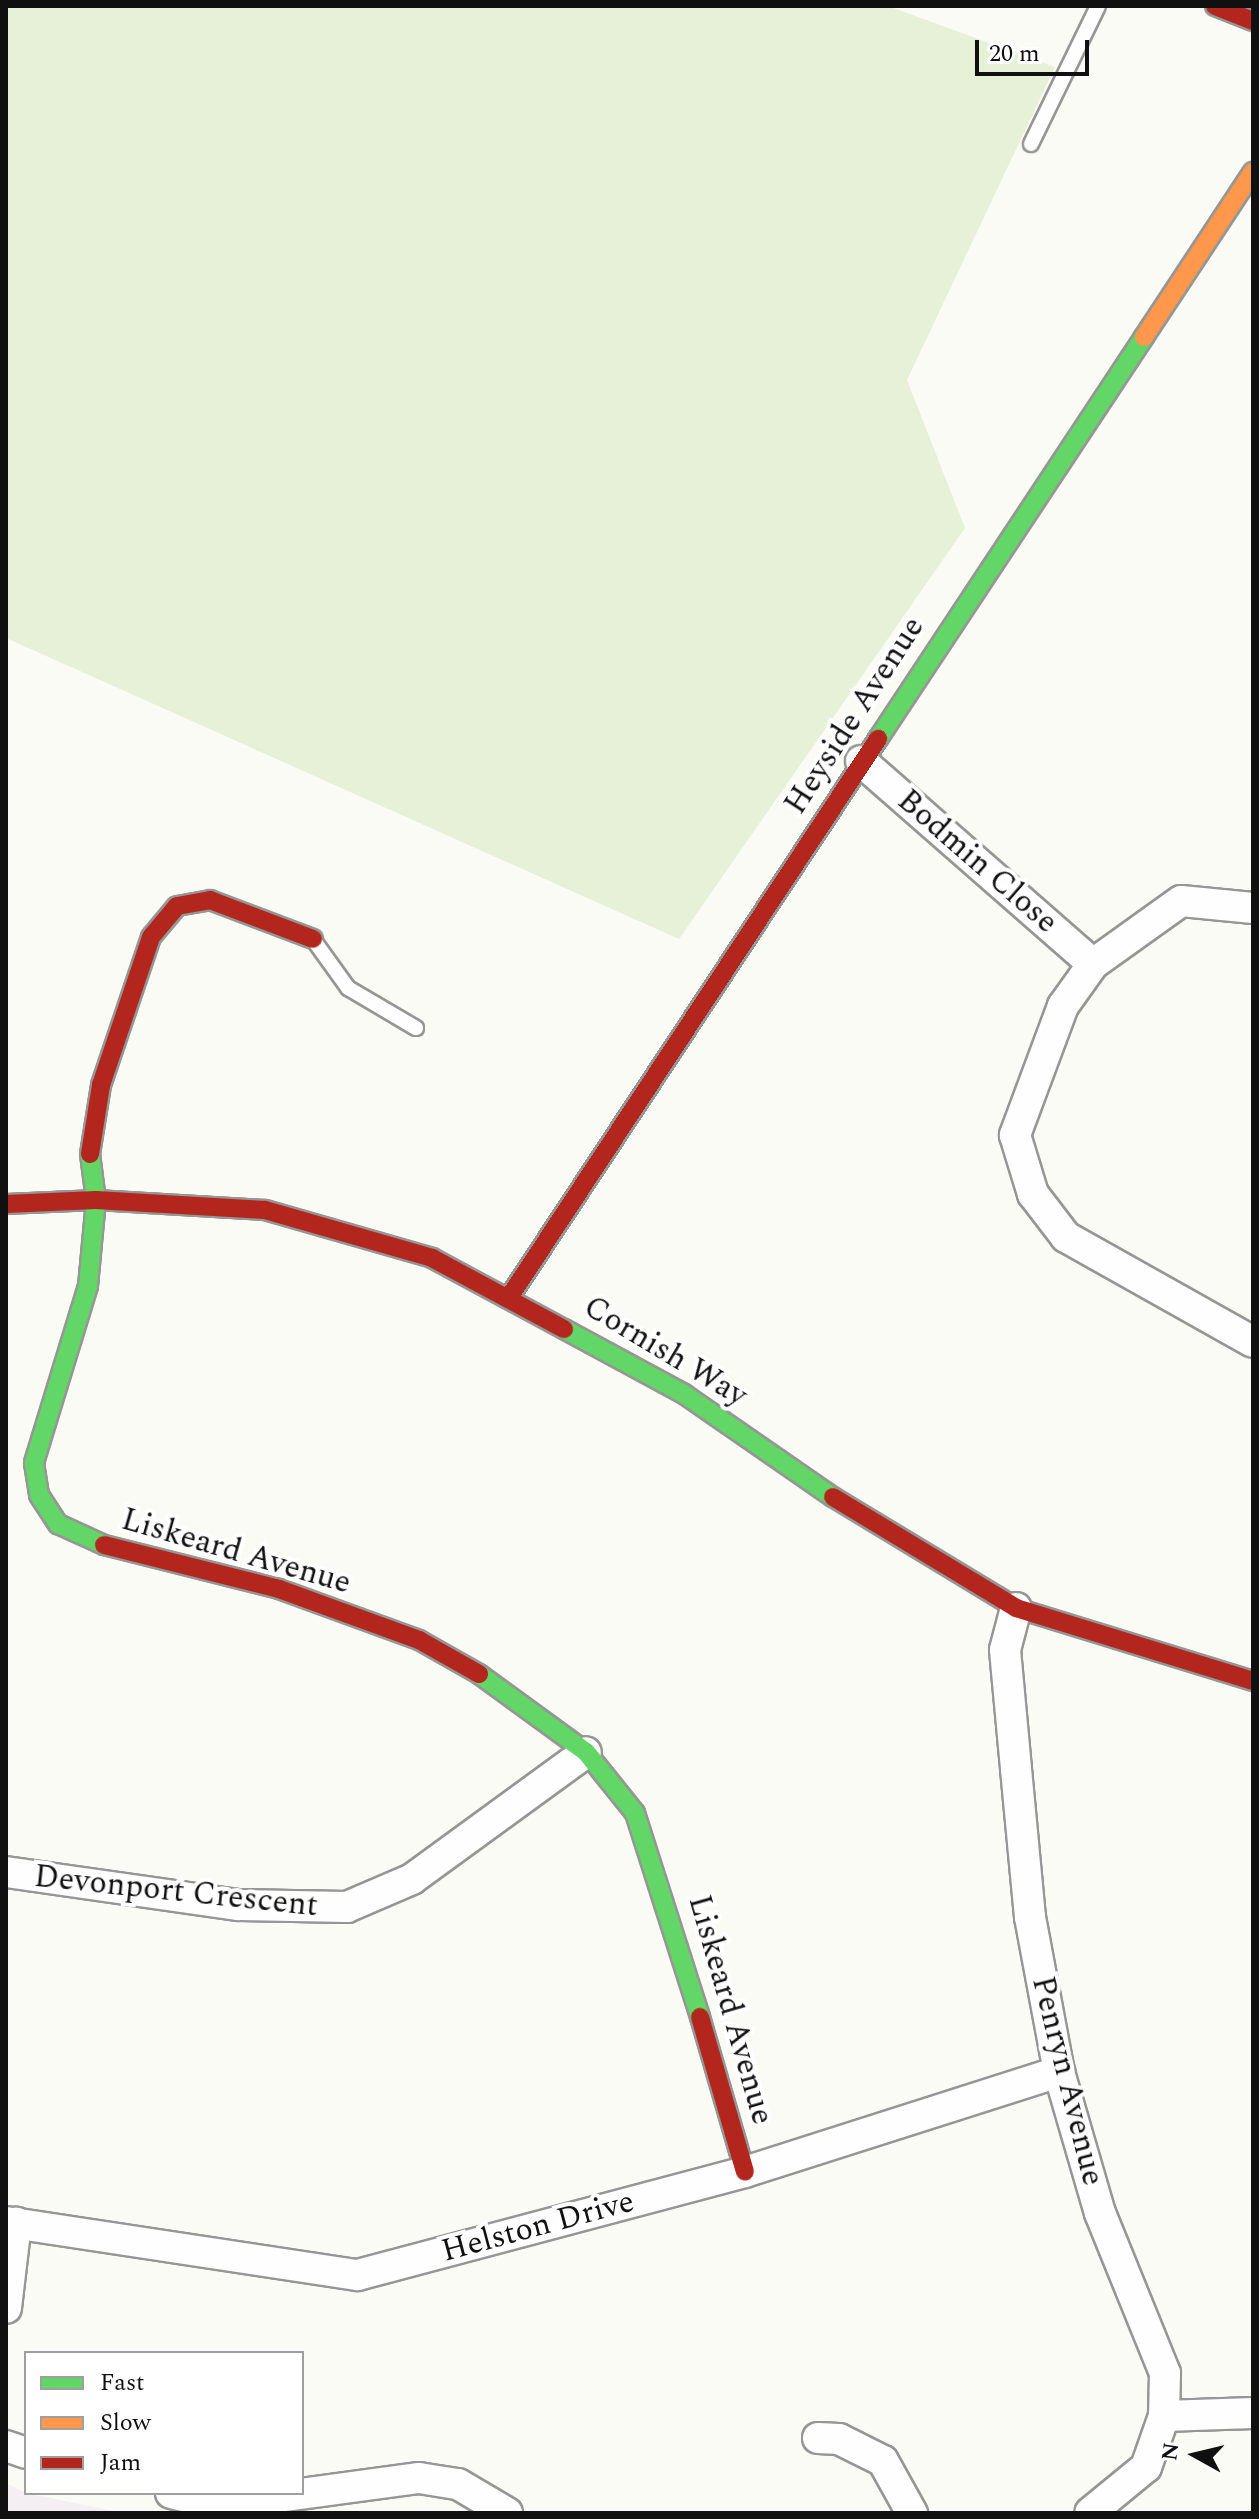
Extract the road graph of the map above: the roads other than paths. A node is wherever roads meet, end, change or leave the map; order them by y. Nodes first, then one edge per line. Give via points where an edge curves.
1 (1098, 6) edge
2 (1215, 6) edge
3 (1253, 21) edge
4 (1031, 144) dead end
5 (1253, 172) edge
6 (861, 761) junction
7 (1253, 908) edge
8 (313, 939) joint
9 (1093, 964) junction
10 (416, 1028) dead end
11 (96, 1200) junction
12 (6, 1204) edge
13 (510, 1296) junction
14 (1253, 1342) edge
15 (1016, 1608) junction
16 (1253, 1681) edge
17 (586, 1752) junction
18 (6, 1872) edge
19 (1059, 2072) junction
20 (745, 2172) junction
21 (11, 2222) edge
22 (6, 2308) edge
23 (1253, 2413) edge
24 (1164, 2416) junction
25 (818, 2438) dead end
26 (179, 2495) edge
27 (280, 2505) edge
28 (507, 2513) edge
29 (912, 2513) edge
30 (1090, 2513) edge

1 - 4 lane
2 - 3 street
5 - 6 street, Heyside Avenue
6 - 9 street, Bodmin Close
6 - 13 street, Heyside Avenue
7 - 9 street via 1181,901
8 - 10 lane via 348,988
8 - 11 street, Liskeard Avenue via 210,900 163,916 101,1085 90,1156
9 - 14 street via 1063,1006 1017,1120 1023,1172 1066,1237
11 - 12 street, Cornish Way
11 - 13 street, Cornish Way via 265,1210 432,1258
11 - 17 street, Liskeard Avenue via 88,1286 34,1463 39,1495 58,1524 125,1555 279,1589 419,1640 492,1682
13 - 15 street, Cornish Way via 684,1394 840,1502
15 - 16 street, Cornish Way
15 - 19 street, Penryn Avenue via 1005,1650 1014,1754 1030,1917
17 - 18 street, Devonport Crescent via 412,1879 347,1907 239,1905
17 - 20 street, Liskeard Avenue via 635,1813 661,1880
19 - 20 street, Helston Drive
19 - 24 street, Penryn Avenue via 1100,2213 1165,2373
20 - 21 street, Helston Drive via 358,2275
21 - 22 street
23 - 24 street
24 - 30 street, Penryn Avenue via 1146,2467
25 - 29 street via 839,2439 883,2461
26 - 27 street via 219,2505
27 - 28 street via 419,2478 458,2484

